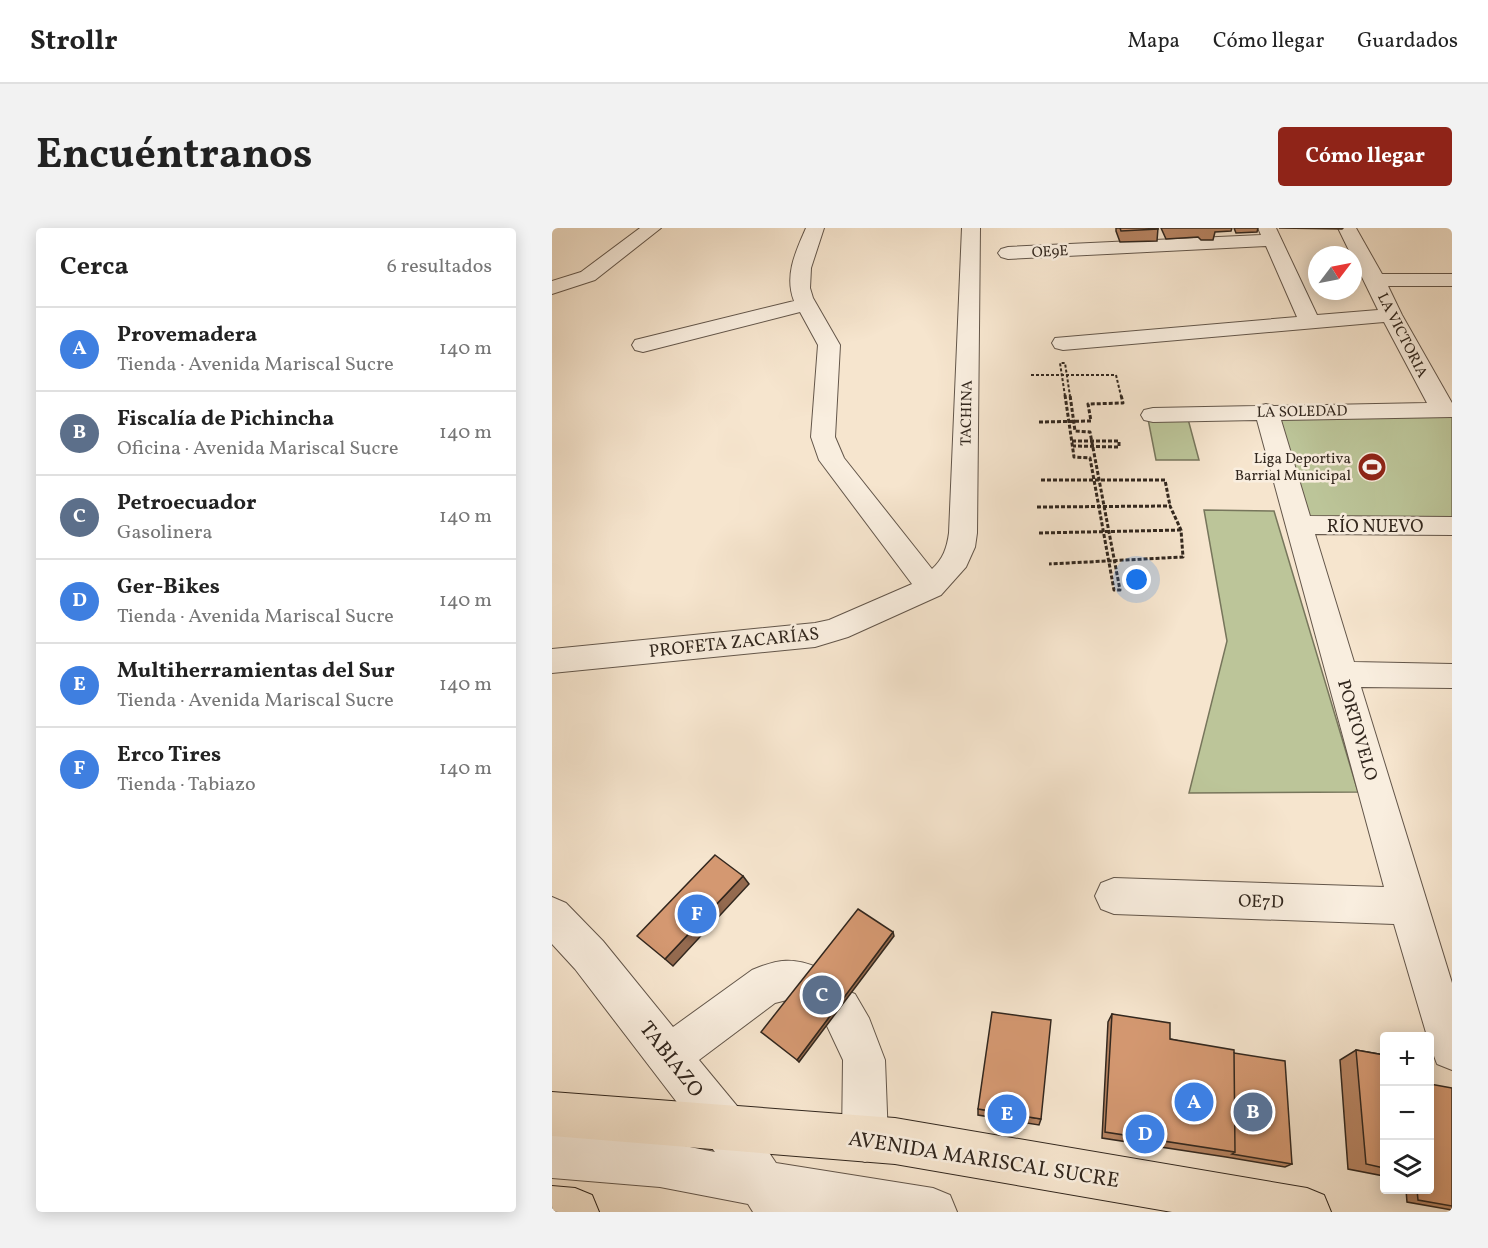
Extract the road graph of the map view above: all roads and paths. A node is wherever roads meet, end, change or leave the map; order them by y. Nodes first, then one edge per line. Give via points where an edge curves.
1 (652, 228) edge
2 (815, 228) edge
3 (971, 228) edge
4 (1347, 228) edge
5 (1270, 234) edge
6 (1008, 253) dead end
7 (1375, 280) junction
8 (1452, 280) edge
9 (552, 288) edge
10 (805, 304) junction
11 (1391, 315) junction
12 (1310, 322) junction
13 (1063, 343) dead end
14 (643, 345) dead end
15 (1031, 375) dead end
16 (1064, 375) junction
17 (1448, 410) edge
18 (1266, 411) junction
19 (1153, 415) dead end
20 (1071, 421) junction
21 (1039, 422) dead end
22 (1072, 441) junction
23 (1092, 441) junction
24 (1073, 446) junction
25 (1093, 446) junction
26 (1041, 480) dead end
27 (1094, 480) junction
28 (1099, 480) junction
29 (1102, 506) junction
30 (1170, 506) junction
31 (1037, 507) dead end
32 (1298, 525) junction
33 (1452, 526) edge
34 (1181, 530) junction
35 (1104, 531) junction
36 (1109, 531) junction
37 (1039, 533) dead end
38 (1109, 560) junction
39 (1114, 560) junction
40 (1049, 564) dead end
41 (931, 588) junction
42 (552, 662) edge
43 (1342, 674) junction
44 (1452, 676) edge
45 (1114, 896) dead end
46 (1408, 906) junction
47 (552, 916) edge
48 (806, 982) edge
49 (840, 1009) edge
50 (1452, 1049) edge
51 (669, 1056) junction
52 (552, 1114) edge
53 (726, 1128) junction
54 (865, 1139) junction
55 (552, 1155) edge
56 (771, 1198) edge
57 (552, 1210) edge
58 (575, 1212) edge
59 (933, 1212) edge
60 (1307, 1212) edge

1 - 9 street via 588,276
2 - 10 street via 800,263 798,280
3 - 41 street, TACHINA via 963,533 952,567
4 - 7 street, LA VICTORIA
5 - 6 street, OE9E
5 - 12 street
7 - 8 street
7 - 11 street, LA VICTORIA
10 - 14 street
10 - 41 street via 829,345 823,437 826,449
11 - 12 street
11 - 17 street, LA VICTORIA
12 - 13 street
15 - 16 path
16 - 20 path
16 - 20 path via 1116,375 1123,402 1088,404 1091,421
17 - 18 street, LA SOLEDAD
18 - 19 street, LA SOLEDAD
18 - 32 street, PORTOVELO
20 - 21 path
20 - 22 path
20 - 23 path via 1075,431 1090,432
22 - 23 path
22 - 24 path
23 - 25 path
23 - 25 path via 1119,441 1119,447
24 - 25 path
24 - 27 path via 1074,457 1090,459
25 - 28 path
26 - 27 path
27 - 28 path
27 - 29 path
28 - 29 path
28 - 30 path via 1165,480
29 - 30 path
29 - 31 path
29 - 35 path
29 - 36 path
30 - 34 path
32 - 33 street, RÍO NUEVO
32 - 43 street, PORTOVELO
34 - 36 path
34 - 39 path via 1183,557
35 - 36 path
35 - 37 path
35 - 38 path
36 - 39 path
38 - 39 path
38 - 39 path via 1114,590 1120,590
38 - 40 path
41 - 42 street, PROFETA ZACARÍAS via 815,635
43 - 44 street
43 - 46 street, PORTOVELO
45 - 46 street, OE7D
46 - 50 street, PORTOVELO
47 - 51 street, TABIAZO via 589,955
48 - 51 street via 790,979 766,984
49 - 54 street via 864,1060
51 - 53 street, TABIAZO
52 - 53 main road, AVENIDA MARISCAL SUCRE
53 - 54 main road, AVENIDA MARISCAL SUCRE
53 - 56 street, TABIAZO
54 - 60 main road, AVENIDA MARISCAL SUCRE
55 - 56 street via 660,1164
56 - 59 street
57 - 58 main road

